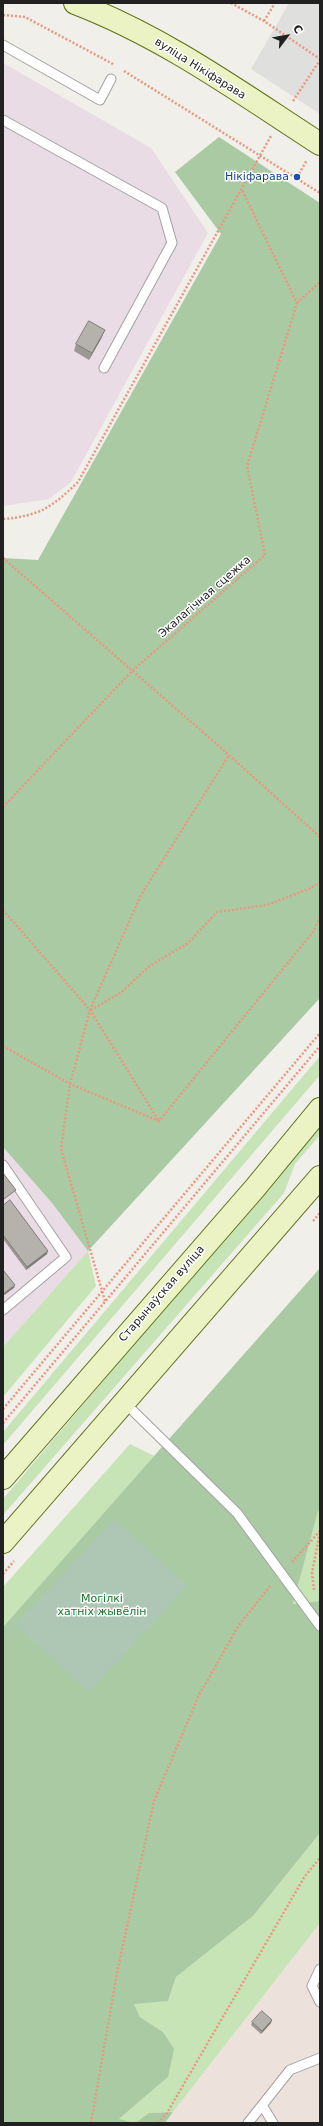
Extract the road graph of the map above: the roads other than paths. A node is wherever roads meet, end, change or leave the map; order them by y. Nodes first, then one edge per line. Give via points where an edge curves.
1 (75, 3) edge
2 (3, 45) edge
3 (111, 79) dead end
4 (3, 120) edge
5 (320, 144) edge
6 (104, 368) dead end
7 (320, 1109) edge
8 (3, 1165) edge
9 (320, 1177) edge
10 (3, 1310) edge
11 (125, 1403) junction
12 (3, 1478) edge
13 (3, 1542) edge
14 (318, 1623) edge
15 (320, 1969) edge
16 (320, 2002) edge
17 (320, 2058) edge
18 (262, 2105) junction
19 (248, 2123) edge
20 (273, 2123) edge

1 - 5 main road, вуліца Нікіфарава via 172,49
2 - 3 lane via 100,100
4 - 6 lane via 162,208 172,243
7 - 12 main road, Старынаўская вуліца
8 - 10 lane via 66,1256
9 - 11 main road
11 - 13 main road
11 - 14 lane via 237,1512
15 - 16 lane via 312,1986
17 - 18 lane via 290,2070
18 - 19 lane
18 - 20 lane

